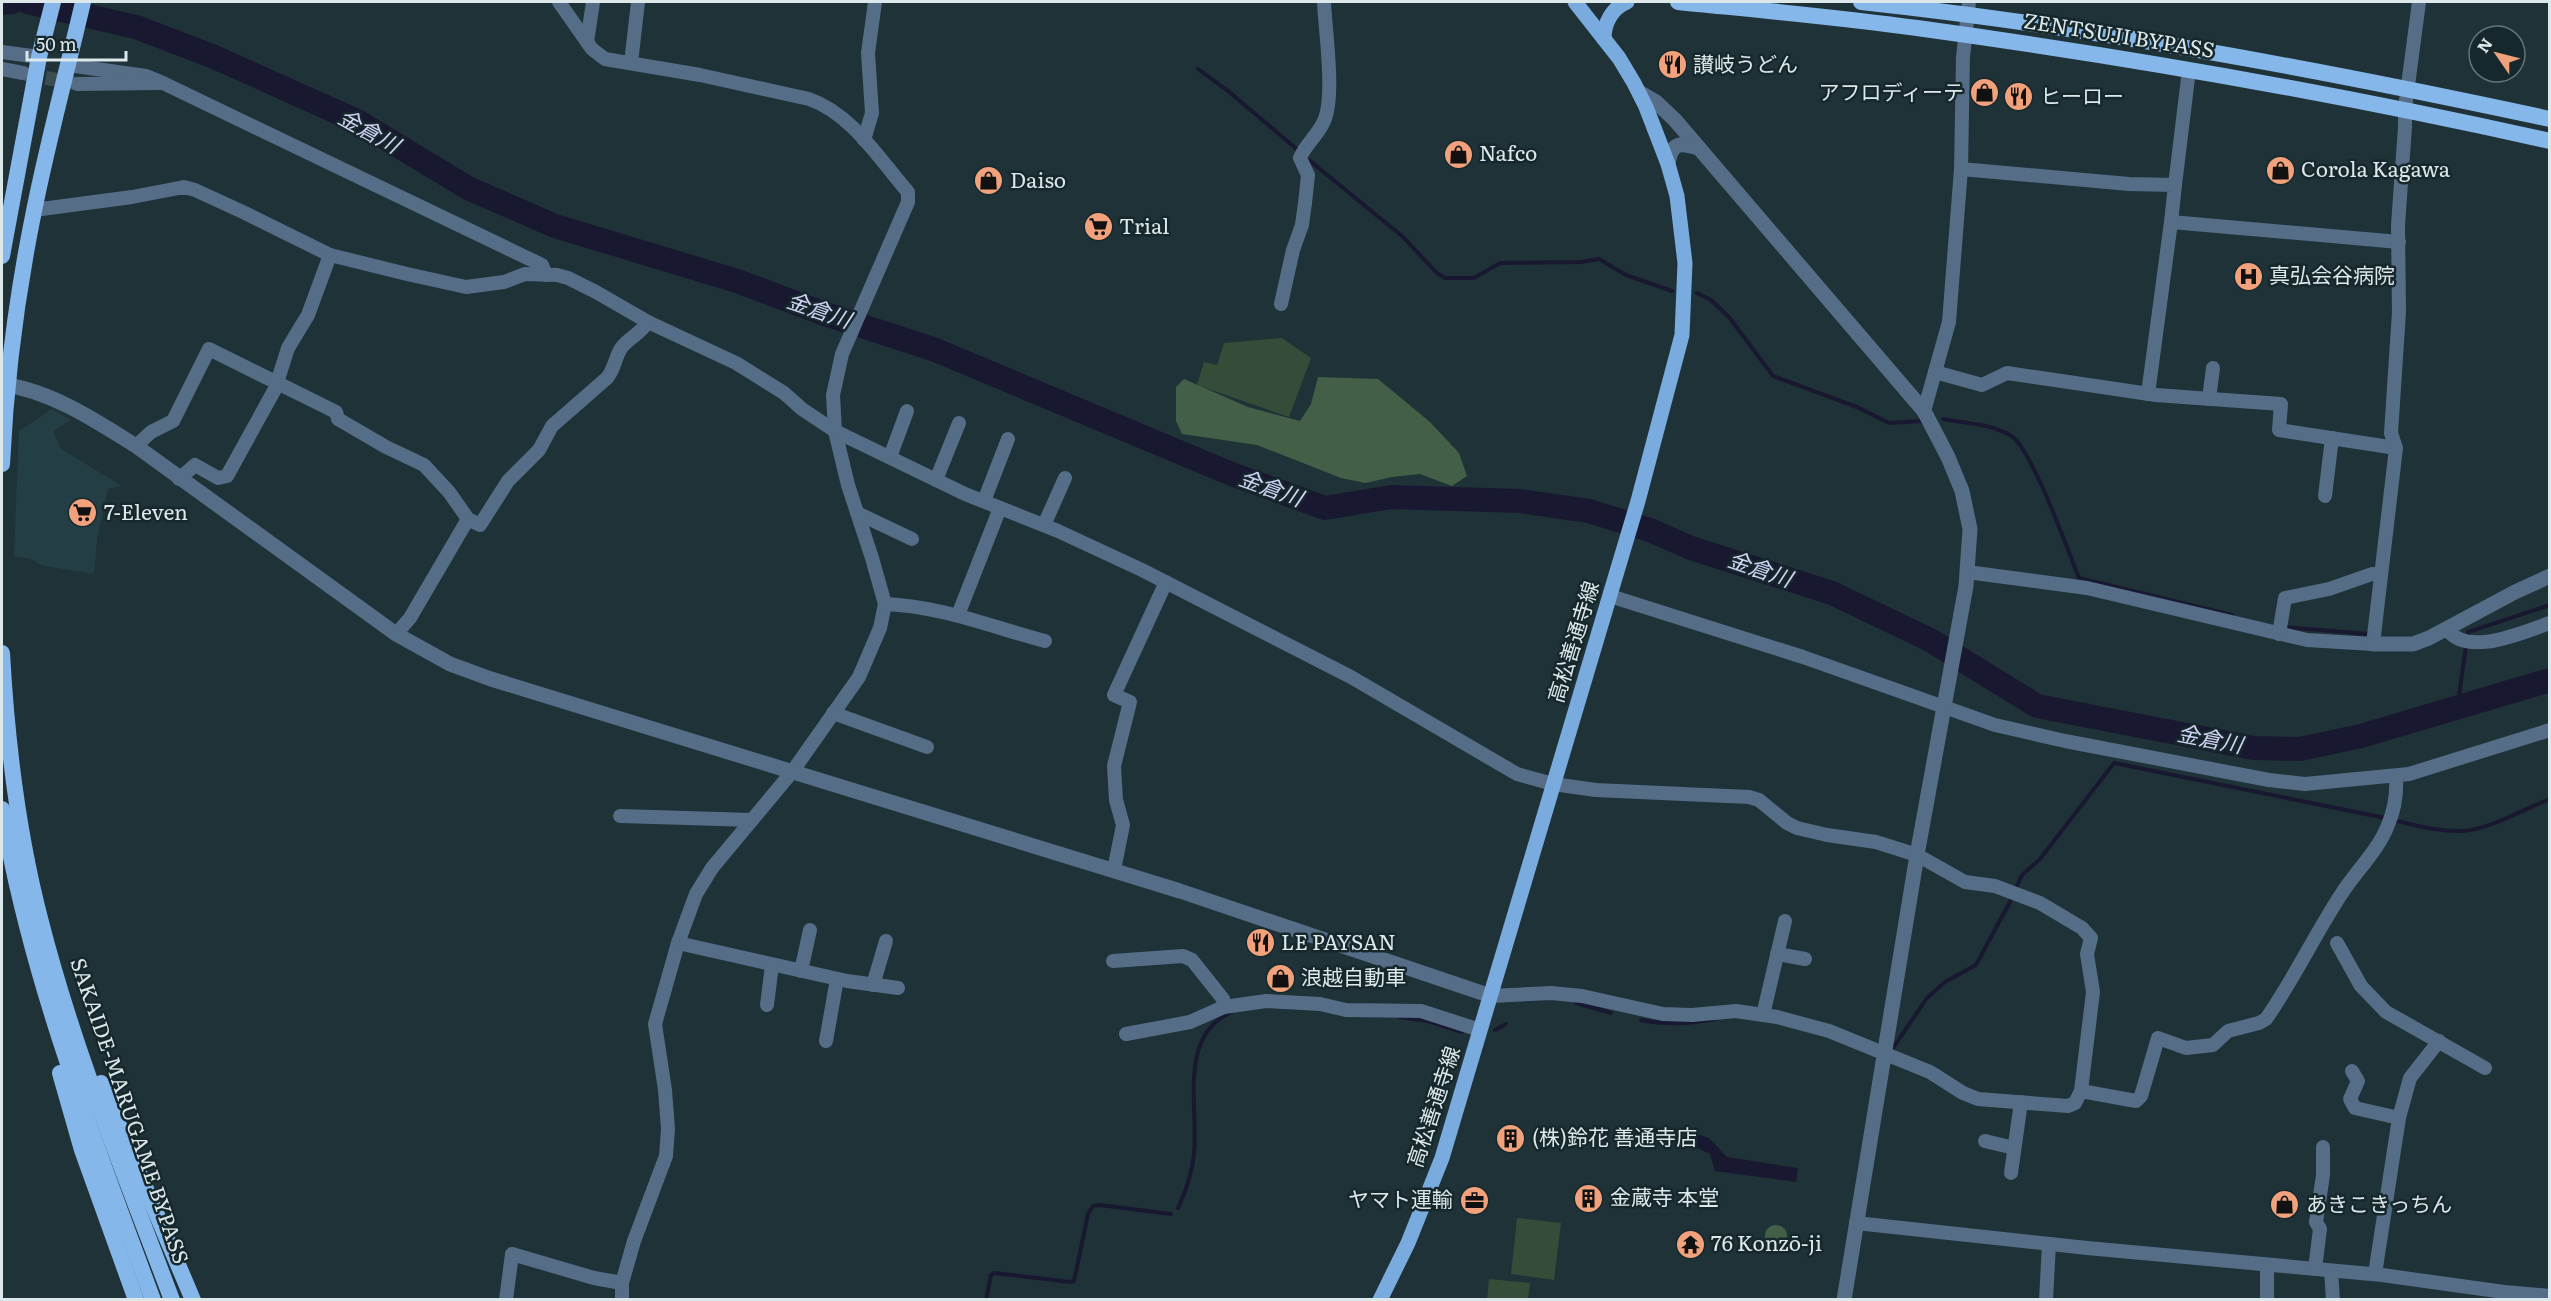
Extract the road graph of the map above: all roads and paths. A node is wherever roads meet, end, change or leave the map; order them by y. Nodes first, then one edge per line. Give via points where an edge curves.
1 (53, 2) edge
2 (83, 2) edge
3 (559, 2) edge
4 (593, 2) edge
5 (638, 2) edge
6 (875, 2) edge
7 (1324, 2) edge
8 (1575, 2) edge
9 (1627, 2) edge
10 (1678, 2) edge
11 (1861, 2) edge
12 (2419, 2) edge
13 (1968, 8) edge
14 (1964, 35) junction
15 (1604, 39) junction
16 (586, 42) junction
17 (2, 52) edge
18 (39, 57) junction
19 (631, 63) junction
20 (68, 65) junction
21 (2, 69) edge
22 (2189, 70) junction
23 (23, 73) tunnel mouth
24 (163, 82) junction
25 (77, 84) tunnel mouth
26 (2407, 88) junction
27 (1639, 92) junction
28 (2405, 108) junction
29 (2550, 120) edge
30 (864, 140) junction
31 (2550, 141) edge
32 (1700, 148) junction
33 (1668, 164) junction
34 (1961, 169) junction
35 (2175, 185) junction
36 (34, 210) junction
37 (2170, 222) junction
38 (2398, 242) junction
39 (330, 255) junction
40 (2, 256) edge
41 (546, 275) junction
42 (1281, 304) dead end
43 (648, 322) junction
44 (2213, 368) dead end
45 (1935, 372) junction
46 (276, 382) junction
47 (4, 384) edge
48 (2148, 394) junction
49 (2209, 399) junction
50 (907, 411) dead end
51 (1924, 411) junction
52 (959, 423) dead end
53 (836, 430) junction
54 (2332, 438) junction
55 (1008, 439) dead end
56 (136, 446) junction
57 (2396, 448) junction
58 (890, 457) junction
59 (2, 464) edge
60 (1065, 478) dead end
61 (179, 479) junction
62 (936, 480) junction
63 (2325, 496) dead end
64 (984, 501) junction
65 (1000, 508) junction
66 (857, 513) junction
67 (468, 519) junction
68 (1044, 525) junction
69 (912, 539) dead end
70 (1967, 572) junction
71 (2381, 574) junction
72 (2550, 576) edge
73 (1166, 582) junction
74 (1610, 594) junction
75 (885, 604) junction
76 (958, 615) junction
77 (2550, 623) edge
78 (2280, 629) junction
79 (2447, 629) junction
80 (396, 634) junction
81 (1045, 641) dead end
82 (2373, 644) junction
83 (2, 653) edge
84 (1943, 706) junction
85 (833, 713) junction
86 (2550, 730) edge
87 (927, 747) dead end
88 (792, 772) junction
89 (2396, 776) junction
90 (1553, 784) junction
91 (2, 809) edge
92 (620, 816) dead end
93 (752, 820) junction
94 (1917, 855) junction
95 (7, 868) edge
96 (1114, 870) junction
97 (1785, 921) dead end
98 (26, 926) junction
99 (810, 930) dead end
100 (886, 941) dead end
101 (678, 943) junction
102 (2337, 943) dead end
103 (1777, 954) junction
104 (1804, 959) dead end
105 (1113, 961) dead end
106 (772, 965) junction
107 (801, 971) junction
108 (837, 979) junction
109 (873, 985) junction
110 (898, 988) dead end
111 (61, 991) junction
112 (1491, 996) junction
113 (766, 1005) dead end
114 (1224, 1007) junction
115 (1763, 1015) junction
116 (1480, 1030) junction
117 (1126, 1034) dead end
118 (825, 1041) dead end
119 (2439, 1041) junction
120 (1884, 1054) junction
121 (2485, 1068) dead end
122 (2352, 1071) dead end
123 (2081, 1091) junction
124 (2021, 1102) junction
125 (2399, 1118) junction
126 (1985, 1142) dead end
127 (2323, 1147) dead end
128 (2014, 1148) junction
129 (2011, 1173) dead end
130 (1856, 1223) junction
131 (2049, 1244) junction
132 (2267, 1265) junction
133 (2315, 1269) junction
134 (2331, 1271) junction
135 (2375, 1274) junction
136 (622, 1283) junction
137 (2500, 1296) edge
138 (2550, 1296) edge
139 (136, 1299) edge
140 (153, 1299) edge
141 (172, 1299) edge
142 (193, 1299) edge
143 (506, 1299) edge
144 (622, 1299) edge
145 (1380, 1299) edge
146 (1844, 1299) edge
147 (2046, 1299) edge
148 (2267, 1299) edge
149 (2333, 1299) edge

1 - 18 highway
2 - 20 highway
3 - 16 street
4 - 16 street
5 - 19 street
6 - 30 street via 868,53 872,113
7 - 42 street via 1329,95 1324,122 1301,154 1308,170 1302,225
8 - 15 main road, 高松善通寺線
9 - 15 main road via 1614,10 1606,23
10 - 14 highway, ZENTSUJI BYPASS
11 - 13 highway, ZENTSUJI BYPASS
12 - 26 street
13 - 14 street
13 - 26 highway, ZENTSUJI BYPASS
14 - 22 highway, ZENTSUJI BYPASS
14 - 34 street
15 - 27 main road, 高松善通寺線
16 - 19 street via 605,59
17 - 18 street
18 - 40 highway
19 - 30 street via 825,104
20 - 24 street
20 - 36 highway
21 - 23 street
22 - 28 highway, ZENTSUJI BYPASS
22 - 35 street
24 - 25 street
24 - 41 street via 542,265
26 - 28 street
26 - 29 highway, ZENTSUJI BYPASS
27 - 32 street via 1656,102
27 - 33 main road, 高松善通寺線
28 - 31 highway, ZENTSUJI BYPASS
28 - 38 street
30 - 53 street via 908,192 908,202 842,354 833,395
32 - 33 street via 1682,143 1670,153
32 - 51 street
33 - 74 main road, 高松善通寺線 via 1677,196 1685,263 1682,335
34 - 35 street
34 - 45 street via 1949,322
35 - 37 street
36 - 39 street via 184,187
36 - 47 highway
37 - 38 street
37 - 48 street
38 - 57 street via 2399,312 2391,433
39 - 41 street via 466,287 504,282 525,274
39 - 46 street via 308,315 288,348
41 - 43 street via 568,278
43 - 53 street via 736,363
43 - 67 street via 620,349 607,378 552,426 539,450 508,481 480,525
44 - 49 street
45 - 48 street via 1982,385 2007,373
45 - 51 street
46 - 56 street via 209,349 173,421 151,432
46 - 61 street via 226,476 218,478 195,465
46 - 67 street via 336,412 338,419 424,465
47 - 56 street via 83,413
47 - 59 highway
48 - 49 street
49 - 54 street via 2282,404 2279,430
50 - 58 street
51 - 70 street via 1962,491 1970,529
52 - 62 street
53 - 58 street
53 - 66 street
54 - 57 street
54 - 63 street
55 - 64 street
56 - 61 street
57 - 71 street
58 - 62 street
60 - 68 street
61 - 80 street
62 - 64 street
64 - 65 street
65 - 68 street
65 - 76 street
66 - 69 street
66 - 75 street
67 - 80 street via 410,618
68 - 73 street
70 - 78 street via 2087,588
70 - 84 street
71 - 78 street via 2284,598
71 - 82 street
72 - 79 street
73 - 90 street via 1351,677 1517,774
73 - 96 street via 1114,695 1130,702 1114,766 1116,800 1123,825
74 - 84 street
74 - 90 main road, 高松善通寺線
75 - 76 street
75 - 85 street via 871,653
76 - 81 street
77 - 79 street via 2496,641 2465,641 2453,638
78 - 82 street via 2307,640
79 - 82 street via 2413,644
80 - 88 street via 450,664 491,679
83 - 111 highway, SAKAIDE-MARUGAME BYPASS via 19,817 40,921
84 - 89 street via 1995,725 2065,741 2269,780 2305,784
84 - 94 street
85 - 87 street
85 - 88 street
86 - 89 street
88 - 93 street
88 - 96 street
89 - 123 street via 2388,826 2333,907 2266,1019 2228,1031 2213,1045 2186,1048 2158,1038 2141,1096 2136,1101
90 - 94 street via 1596,790 1749,797 1797,828 1876,842
90 - 112 main road, 高松善通寺線
91 - 95 highway, SAKAIDE-MARUGAME BYPASS
92 - 93 street
93 - 101 street via 712,868
94 - 120 street
94 - 123 street via 1965,882 1995,886 2040,903 2082,928 2091,938 2088,961 2093,992
95 - 98 highway, SAKAIDE-MARUGAME BYPASS
96 - 112 street
97 - 103 street
98 - 139 highway via 42,1008 76,1128
98 - 140 highway, SAKAIDE-MARUGAME BYPASS via 87,1121
99 - 107 street
100 - 109 street
101 - 106 street
101 - 136 street via 655,1024 665,1090 666,1156
102 - 119 street via 2361,986 2386,1012
103 - 104 street
103 - 115 street
105 - 114 street via 1183,956 1192,960
106 - 107 street
106 - 113 street
107 - 108 street
108 - 109 street
108 - 118 street
109 - 110 street
111 - 141 highway, SAKAIDE-MARUGAME BYPASS via 102,1116
111 - 142 highway
112 - 115 street via 1551,993 1663,1014 1736,1011
112 - 116 main road, 高松善通寺線
114 - 116 street via 1290,1001 1346,1010 1421,1011
114 - 117 street via 1190,1022
115 - 120 street via 1829,1031
116 - 145 main road, 高松善通寺線 via 1442,1158 1408,1243
119 - 121 street
119 - 125 street via 2410,1078
120 - 124 street via 1930,1072 1978,1099
120 - 130 street
122 - 125 street via 2358,1081 2350,1099 2355,1108
123 - 124 street via 2075,1103 2068,1106
124 - 128 street
125 - 135 street
126 - 128 street
127 - 133 street
128 - 129 street
130 - 131 street
130 - 146 street
131 - 132 street
131 - 147 street
132 - 133 street
132 - 148 street
133 - 134 street
134 - 135 street
134 - 149 street
135 - 137 street
136 - 143 street via 512,1254
136 - 144 street
137 - 138 street

